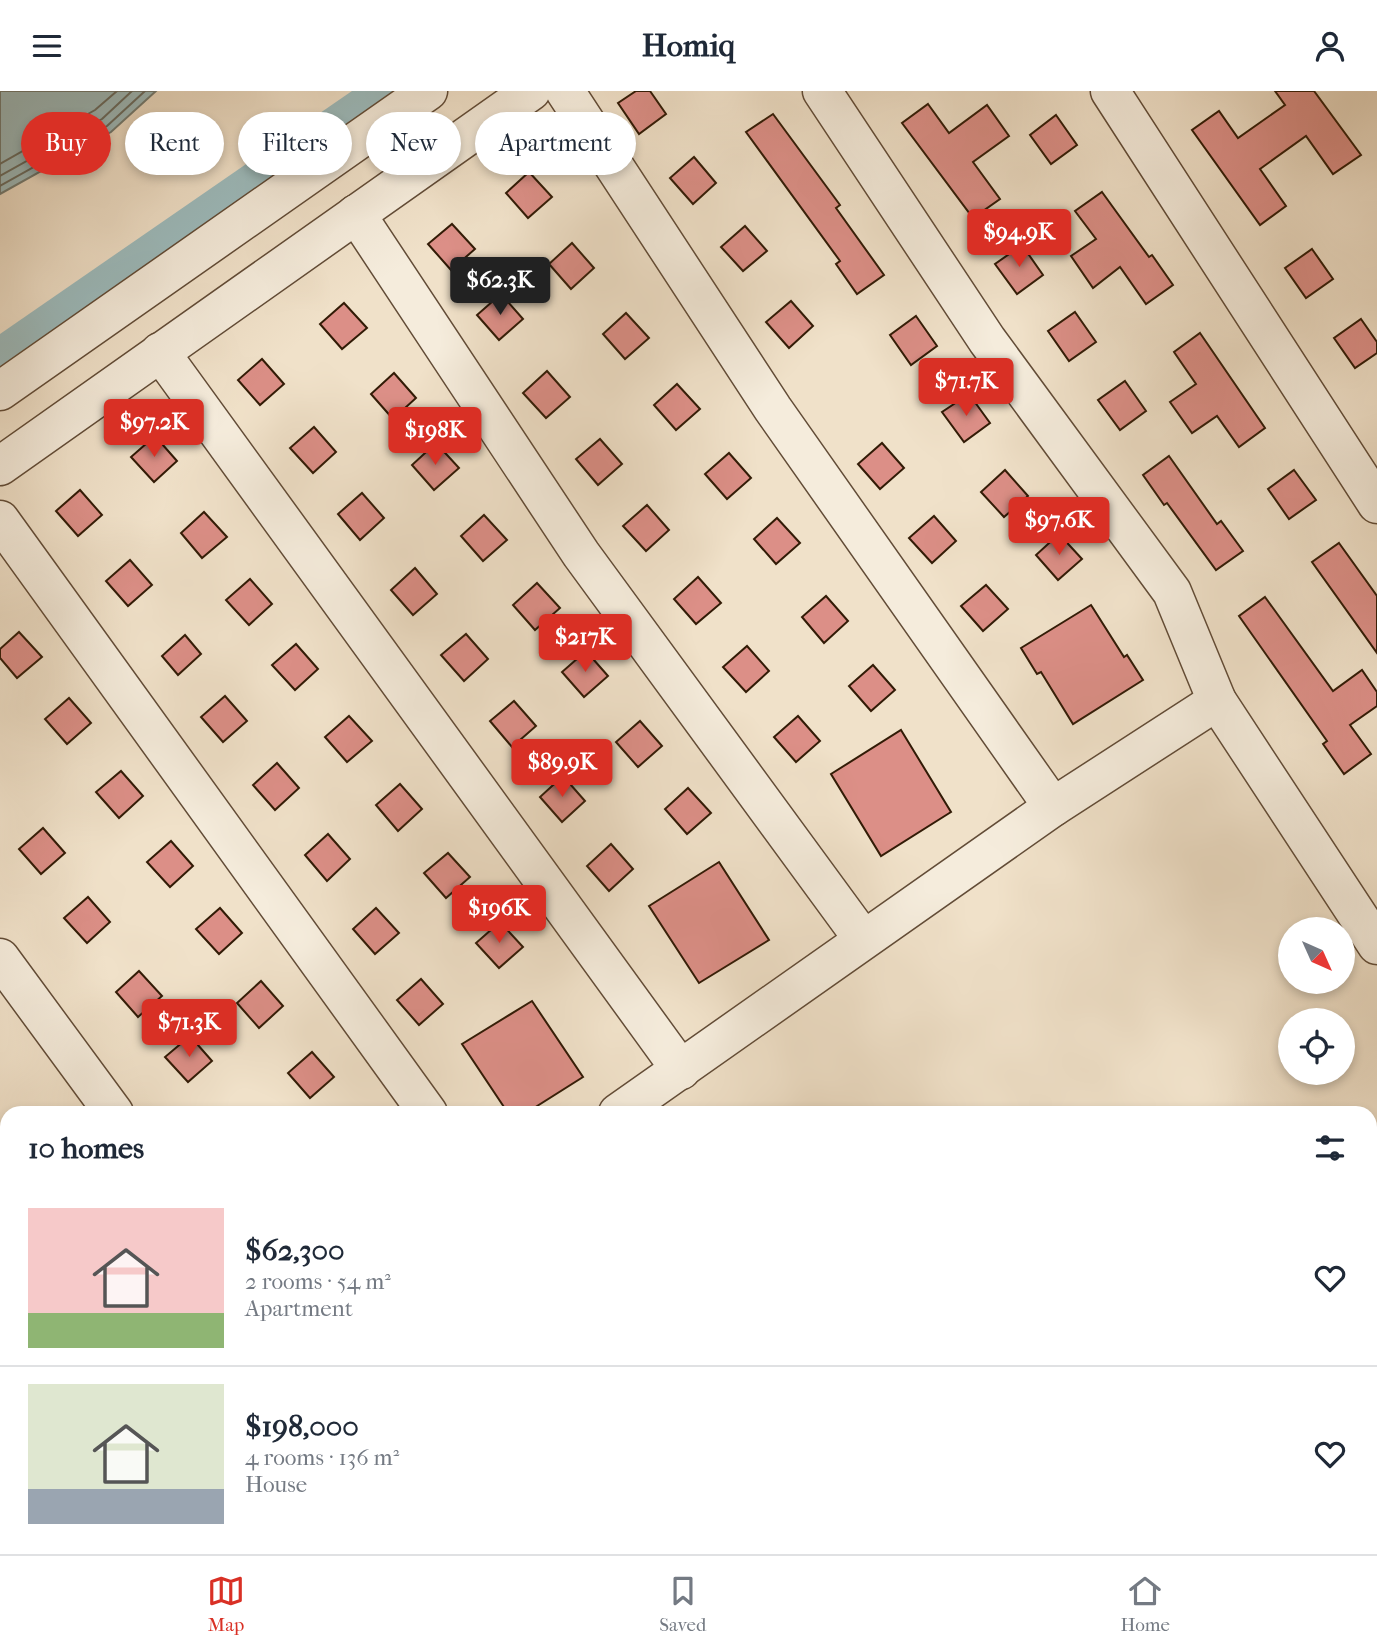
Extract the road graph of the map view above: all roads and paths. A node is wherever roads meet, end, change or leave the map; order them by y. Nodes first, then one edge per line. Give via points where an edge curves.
1 (428, 91) edge
2 (531, 91) edge
3 (565, 91) edge
4 (822, 91) edge
5 (1110, 91) edge
6 (356, 214) junction
7 (160, 352) junction
8 (0, 391) edge
9 (0, 466) edge
10 (1377, 504) edge
11 (0, 520) edge
12 (1217, 701) junction
13 (1053, 807) junction
14 (863, 939) junction
15 (1377, 945) edge
16 (0, 957) edge
17 (681, 1070) junction
18 (109, 1106) edge
19 (423, 1106) edge
20 (628, 1106) edge

1 - 8 lane
2 - 6 lane
3 - 13 lane via 773,409
4 - 12 lane via 987,340 1172,592
5 - 10 lane
6 - 7 lane
6 - 14 lane via 582,554
7 - 9 lane
7 - 17 lane
11 - 19 lane
12 - 13 lane
12 - 15 lane
13 - 14 lane
14 - 17 lane
16 - 18 lane
17 - 20 lane

